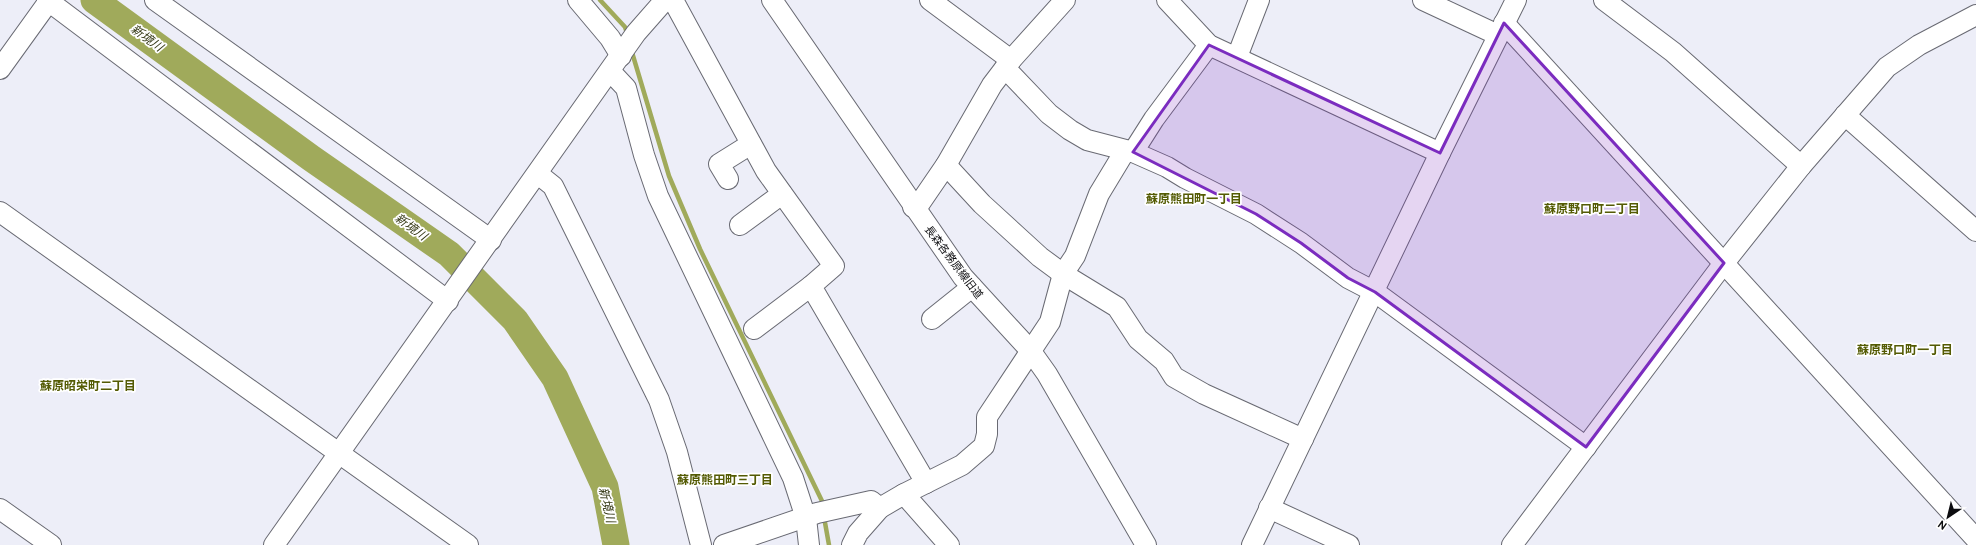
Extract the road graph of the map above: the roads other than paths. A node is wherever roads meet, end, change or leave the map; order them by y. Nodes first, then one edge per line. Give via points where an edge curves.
1 (155, 0) edge
2 (578, 0) edge
3 (665, 0) edge
4 (673, 0) edge
5 (772, 0) edge
6 (930, 0) edge
7 (1066, 0) edge
8 (1167, 0) edge
9 (1259, 0) edge
10 (1422, 0) edge
11 (1516, 0) edge
12 (1604, 0) edge
13 (48, 1) edge
14 (952, 7) edge
15 (1976, 15) edge
16 (1501, 29) junction
17 (1209, 45) junction
18 (1237, 57) junction
19 (618, 60) junction
20 (1008, 64) junction
21 (0, 69) edge
22 (1845, 115) junction
23 (751, 144) junction
24 (1129, 151) junction
25 (1440, 153) junction
26 (946, 165) junction
27 (1801, 166) junction
28 (538, 174) junction
29 (728, 179) dead end
30 (782, 194) junction
31 (913, 207) junction
32 (0, 212) edge
33 (740, 225) dead end
34 (1976, 231) edge
35 (487, 246) junction
36 (1724, 263) junction
37 (1063, 274) junction
38 (811, 286) junction
39 (972, 287) junction
40 (1375, 292) junction
41 (451, 297) junction
42 (932, 319) dead end
43 (754, 329) dead end
44 (1030, 350) junction
45 (1303, 439) junction
46 (1586, 447) junction
47 (340, 454) junction
48 (926, 483) junction
49 (904, 494) junction
50 (880, 508) junction
51 (1270, 508) junction
52 (0, 509) edge
53 (819, 513) junction
54 (1976, 539) edge
55 (51, 545) edge
56 (274, 545) edge
57 (468, 545) edge
58 (701, 545) edge
59 (724, 545) edge
60 (809, 545) edge
61 (852, 545) edge
62 (949, 545) edge
63 (1146, 545) edge
64 (1252, 545) edge
65 (1349, 545) edge
66 (1512, 545) edge

1 - 35 street
2 - 19 street via 610,38
3 - 19 street via 636,33
4 - 23 street
5 - 31 street, 長森各務原線旧道
6 - 14 street
7 - 20 street
8 - 17 street
9 - 18 street
10 - 16 street
11 - 16 street
12 - 27 street via 1673,52
13 - 21 street
13 - 41 street
14 - 20 street
15 - 22 street via 1919,45 1887,67
16 - 25 street
16 - 36 street
17 - 18 street
17 - 24 street
18 - 25 street
19 - 28 street
19 - 53 street via 658,196 793,478
20 - 24 street via 1049,114 1070,130 1087,140
20 - 26 street via 992,85
22 - 27 street
22 - 34 street
23 - 29 street via 720,164
23 - 30 street
24 - 37 street via 1099,194 1075,256
24 - 40 street via 1167,167 1256,214 1348,278
25 - 40 street
26 - 31 street via 920,203
26 - 37 street via 988,209 1040,257
27 - 36 street
28 - 35 street
28 - 58 street via 553,186 659,400 677,452
30 - 33 street
30 - 38 street via 834,266
31 - 39 street, 長森各務原線旧道
32 - 47 street
35 - 41 street
36 - 46 street
36 - 54 street
37 - 44 street via 1050,322
37 - 45 street via 1118,307 1138,339 1164,361 1174,377 1204,394
38 - 43 street
38 - 48 street
39 - 42 street
39 - 44 street, 長森各務原線旧道
40 - 45 street
40 - 46 street
41 - 47 street
44 - 48 street via 986,417 987,434 984,446 962,466
44 - 63 street, 長森各務原線旧道 via 1047,374
45 - 51 street
46 - 66 street
47 - 56 street
47 - 57 street
48 - 49 street
49 - 50 street
49 - 62 street
50 - 53 street via 872,501
50 - 61 street via 858,533
51 - 64 street
51 - 65 street
52 - 55 street
53 - 59 street
53 - 60 street

